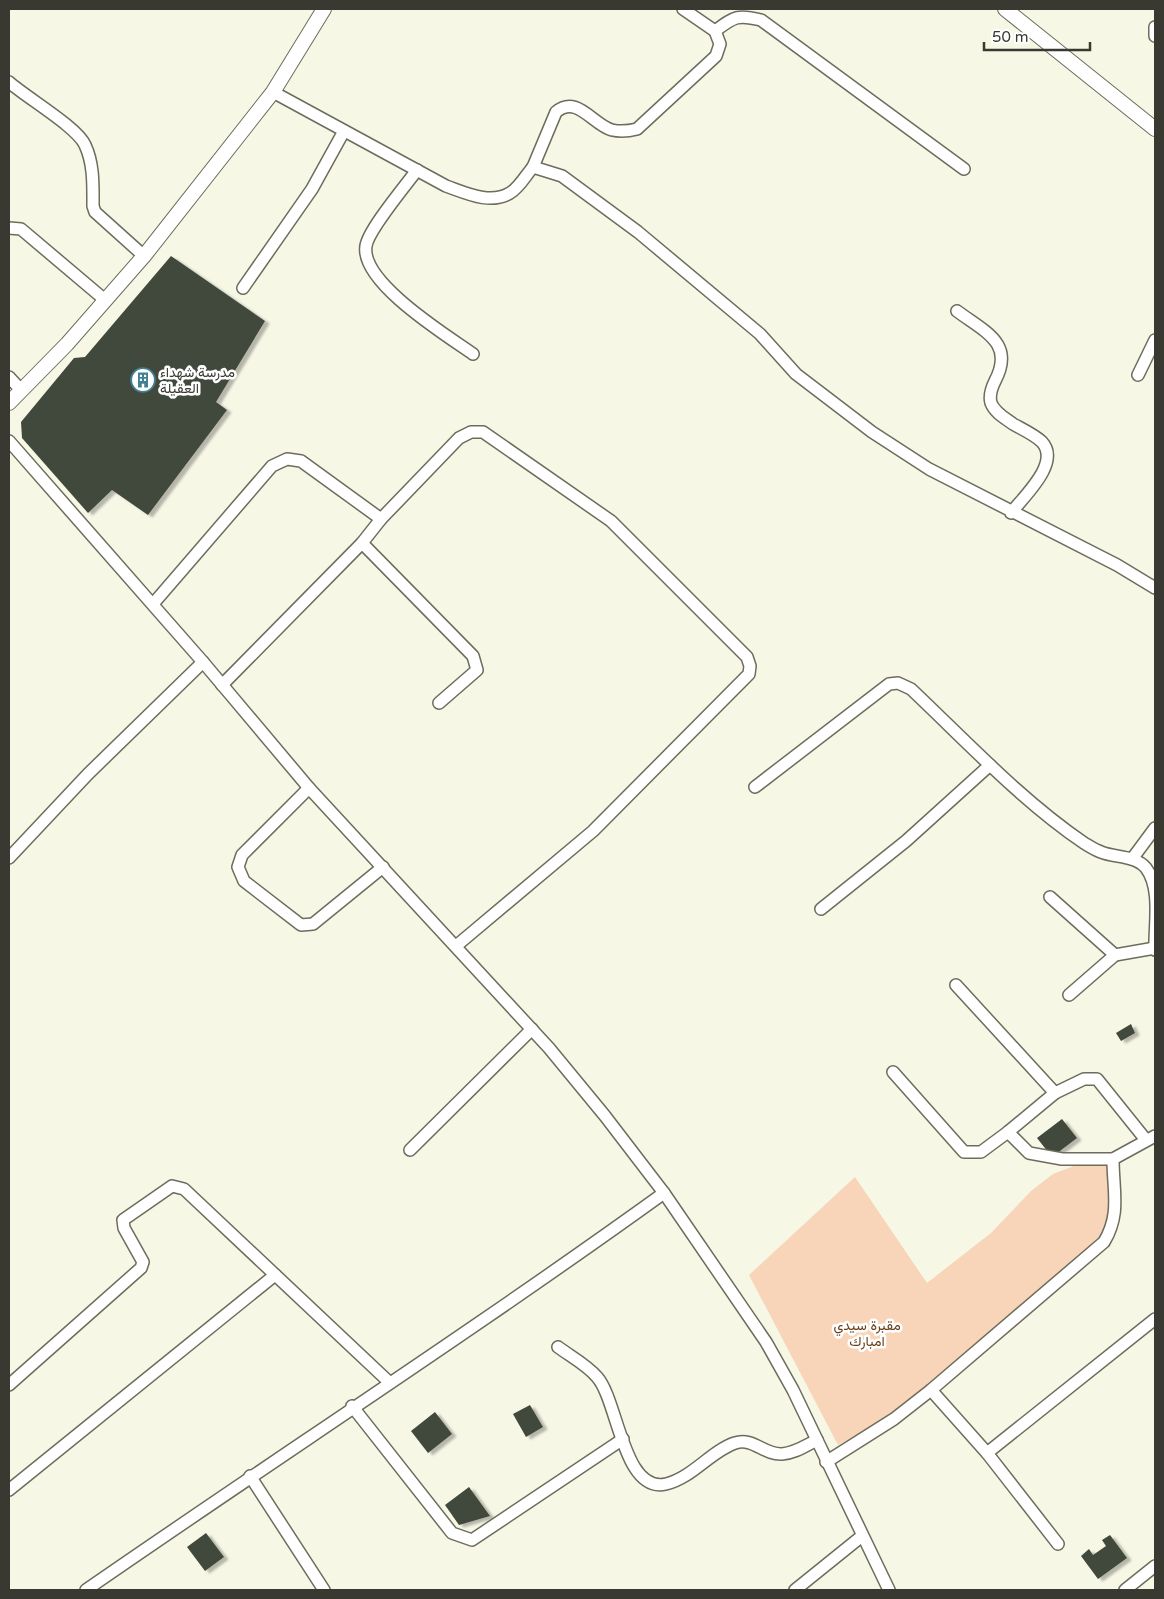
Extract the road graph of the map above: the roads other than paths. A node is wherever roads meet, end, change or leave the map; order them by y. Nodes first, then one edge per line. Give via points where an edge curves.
1 (324, 9) edge
2 (683, 9) edge
3 (1005, 9) edge
4 (1155, 27) edge
5 (714, 31) junction
6 (1155, 36) edge
7 (9, 82) edge
8 (273, 92) junction
9 (1155, 129) edge
10 (344, 131) junction
11 (533, 167) junction
12 (964, 169) dead end
13 (417, 170) junction
14 (9, 228) edge
15 (144, 256) junction
16 (243, 288) dead end
17 (105, 300) junction
18 (957, 311) dead end
19 (1155, 340) edge
20 (473, 354) dead end
21 (1138, 376) dead end
22 (9, 377) edge
23 (20, 390) junction
24 (9, 402) edge
25 (9, 441) edge
26 (1011, 512) junction
27 (381, 520) junction
28 (362, 543) junction
29 (1155, 588) edge
30 (153, 604) junction
31 (203, 662) junction
32 (222, 685) junction
33 (439, 703) dead end
34 (990, 765) junction
35 (755, 787) dead end
36 (309, 788) junction
37 (1155, 828) edge
38 (9, 858) edge
39 (1132, 859) junction
40 (383, 867) junction
41 (1050, 897) dead end
42 (822, 909) dead end
43 (456, 946) junction
44 (1155, 949) edge
45 (1115, 955) junction
46 (956, 985) dead end
47 (1069, 995) dead end
48 (532, 1029) junction
49 (893, 1072) dead end
50 (1055, 1093) junction
51 (1008, 1132) junction
52 (1151, 1138) edge
53 (410, 1150) dead end
54 (1113, 1159) junction
55 (664, 1193) junction
56 (274, 1275) junction
57 (1155, 1319) edge
58 (558, 1347) dead end
59 (389, 1382) junction
60 (9, 1385) edge
61 (932, 1390) junction
62 (352, 1406) junction
63 (623, 1439) junction
64 (817, 1440) junction
65 (987, 1453) junction
66 (826, 1462) junction
67 (250, 1476) junction
68 (9, 1490) edge
69 (862, 1536) junction
70 (1058, 1544) dead end
71 (1155, 1566) edge
72 (86, 1590) edge
73 (324, 1590) edge
74 (795, 1590) edge
75 (889, 1590) edge
76 (1125, 1590) edge

1 - 8 street
2 - 5 street
3 - 9 street
4 - 6 street
5 - 11 street via 720,44 716,56 636,129 611,129 580,109 563,106 556,112
5 - 12 street via 734,16 761,20
7 - 15 street via 27,99 74,130 85,144 91,164 96,212
8 - 10 street
8 - 15 street
10 - 13 street
10 - 16 street via 312,189
11 - 13 street via 511,193 496,199 446,186
11 - 26 street via 562,176 638,232 760,334 796,374 872,432 929,469
13 - 20 street via 374,229 366,245 367,262 407,308
14 - 17 street via 21,229
15 - 17 street
17 - 23 street
18 - 26 street via 993,340 1004,357 991,389 991,402 1000,415 1041,442 1048,451 1049,459 1043,472
19 - 21 street
22 - 23 street
23 - 24 street
25 - 30 street
26 - 29 street via 1117,565
27 - 28 street
27 - 30 street via 302,461 287,459 272,466
27 - 43 street via 459,438 471,432 483,432 611,521 747,657 750,666 749,674 741,684 593,831
28 - 32 street
28 - 33 street via 477,664 477,670
30 - 31 street
31 - 32 street
31 - 38 street via 88,774
32 - 36 street
34 - 35 street via 911,690 898,683 889,684
34 - 39 street via 1084,843 1100,852
34 - 42 street via 906,841
36 - 40 street
36 - 40 street via 242,855 238,867 244,880 301,925 307,925 328,914
37 - 39 street
39 - 44 street via 1145,867 1153,883
40 - 43 street
41 - 45 street
43 - 48 street
44 - 45 street
45 - 47 street
46 - 50 street
48 - 53 street
48 - 55 street
49 - 51 street via 964,1152 981,1152
50 - 51 street
50 - 52 street via 1084,1079 1097,1079
51 - 54 street via 1029,1153 1062,1159
52 - 54 street
54 - 61 street via 1115,1218 1104,1242
55 - 59 street
55 - 64 street via 766,1342
56 - 59 street
56 - 60 street via 184,1189 172,1186 123,1220 124,1228 143,1262 141,1268
56 - 68 street
57 - 65 street
58 - 63 street via 598,1377
59 - 62 street
61 - 65 street
61 - 66 street via 894,1419
62 - 63 street via 452,1533 472,1540
62 - 67 street
63 - 64 street via 642,1479 653,1485 668,1484 729,1445 742,1441 781,1454 796,1452
64 - 66 street
65 - 70 street
66 - 69 street
67 - 72 street
67 - 73 street
69 - 74 street
69 - 75 street
71 - 76 street

